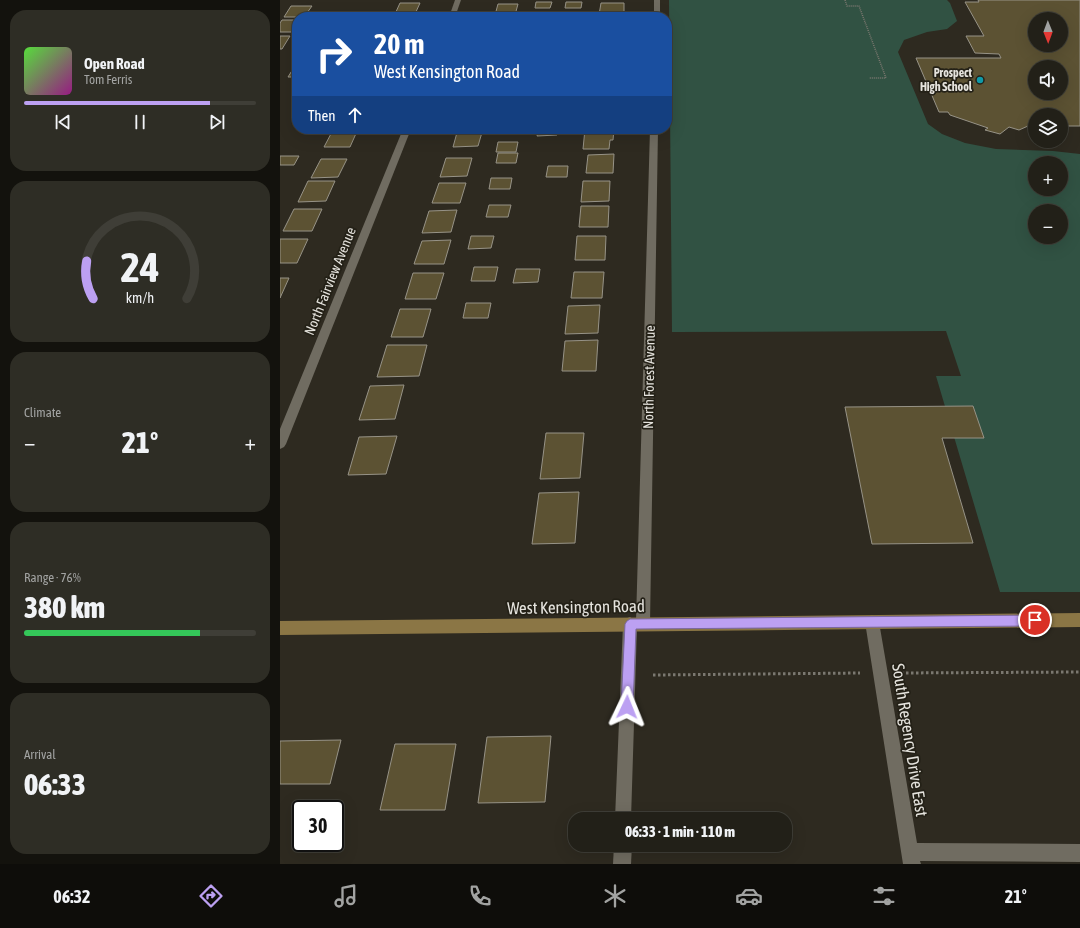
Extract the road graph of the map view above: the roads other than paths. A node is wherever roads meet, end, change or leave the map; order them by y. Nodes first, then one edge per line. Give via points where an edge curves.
1 (458, 0) edge
2 (657, 0) edge
3 (454, 12) edge
4 (656, 12) edge
5 (405, 134) edge
6 (654, 134) edge
7 (280, 444) edge
8 (1080, 620) edge
9 (872, 622) junction
10 (637, 624) junction
11 (280, 628) edge
12 (624, 812) edge
13 (622, 852) edge
14 (1080, 854) edge
15 (911, 858) edge
16 (622, 864) edge

1 - 3 street
2 - 4 street
5 - 7 street, North Fairview Avenue
6 - 10 street, North Forest Avenue
8 - 9 main road, West Kensington Road
9 - 10 main road, West Kensington Road
9 - 15 street, South Regency Drive East
10 - 11 main road, West Kensington Road
10 - 12 street, North Forest Avenue
13 - 16 street
14 - 15 street

